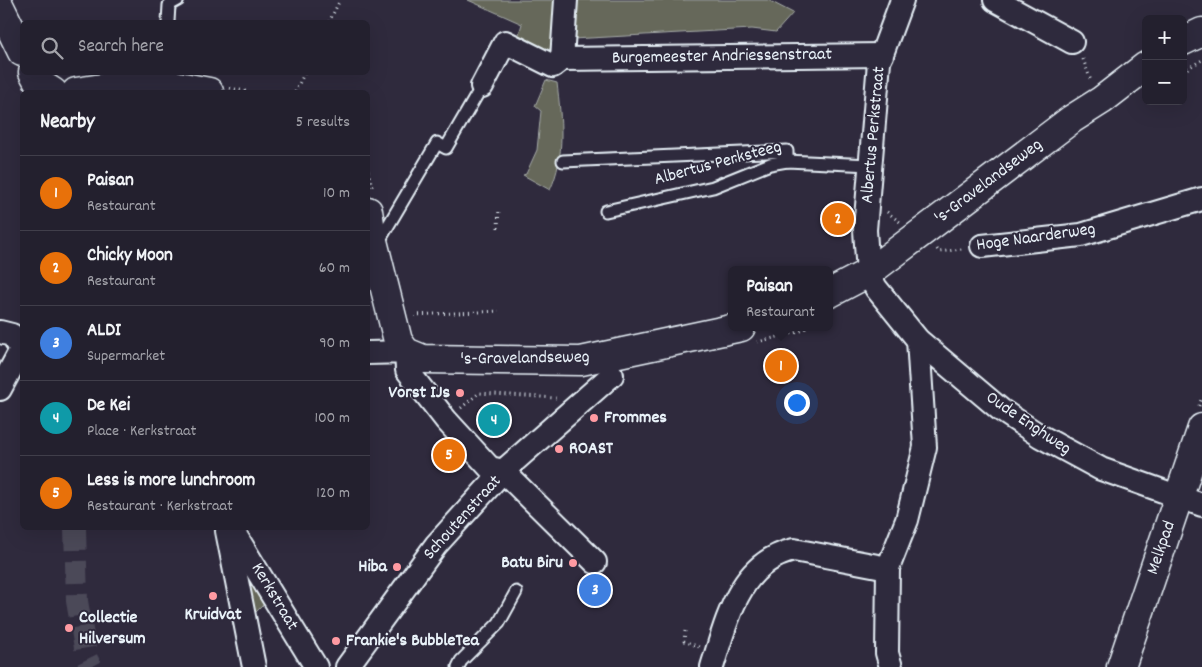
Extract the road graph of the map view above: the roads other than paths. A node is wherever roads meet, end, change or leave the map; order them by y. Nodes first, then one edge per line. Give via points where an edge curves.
1 (178, 0) edge
2 (566, 0) edge
3 (902, 0) edge
4 (995, 0) edge
5 (0, 7) edge
6 (168, 20) edge
7 (1202, 32) edge
8 (1187, 39) edge
9 (1072, 42) dead end
10 (20, 48) edge
11 (882, 55) junction
12 (562, 60) junction
13 (1142, 69) edge
14 (35, 75) edge
15 (164, 78) edge
16 (482, 86) joint
17 (50, 90) edge
18 (89, 90) edge
19 (202, 90) edge
20 (563, 161) dead end
21 (787, 161) junction
22 (870, 165) junction
23 (1202, 199) edge
24 (606, 211) dead end
25 (370, 224) edge
26 (982, 246) road end
27 (868, 273) junction
28 (833, 291) edge
29 (728, 330) edge
30 (0, 332) edge
31 (918, 340) junction
32 (20, 346) edge
33 (406, 352) junction
34 (20, 353) edge
35 (370, 353) edge
36 (612, 375) dead end
37 (0, 389) edge
38 (1202, 428) edge
39 (503, 471) junction
40 (1191, 501) edge
41 (227, 530) edge
42 (232, 530) edge
43 (595, 562) dead end
44 (888, 568) junction
45 (516, 592) dead end
46 (709, 658) edge
47 (254, 667) edge
48 (316, 667) edge
49 (348, 667) edge
50 (458, 667) edge
51 (890, 667) edge
52 (1120, 667) edge

1 - 6 lane via 169,5
2 - 12 street
3 - 11 street, Albertus Perkstraat
4 - 9 street
5 - 10 main road
7 - 8 main road
11 - 12 street, Burgemeester Andriessenstraat
11 - 22 street, Albertus Perkstraat
12 - 16 street, Burgemeester Andriessenstraat via 553,66 505,42
13 - 27 main road, 's-Gravelandseweg
14 - 17 main road
15 - 18 main road
15 - 19 main road
16 - 25 lane via 446,148 437,143 382,236
20 - 21 lane via 787,152
21 - 22 lane, Albertus Perksteeg
21 - 24 lane, Albertus Perksteeg via 770,164 713,187
22 - 27 street, Albertus Perkstraat via 865,230
23 - 26 street, Hoge Naarderweg via 1081,235
25 - 33 main road via 398,341
27 - 28 main road, 's-Gravelandseweg
27 - 31 street, Oude Enghweg via 876,288
29 - 33 main road, 's-Gravelandseweg via 581,361 423,359
30 - 32 street via 12,335
31 - 40 street, Oude Enghweg via 1001,410 1040,436 1101,469
31 - 44 street via 925,447 907,520
33 - 35 street, 's-Gravelandseweg
33 - 39 street via 407,370 446,420 490,468
34 - 37 street
36 - 39 street, 's-Gravelandseweg
38 - 40 main road, Melkpad
39 - 43 street, Schoutenstraat
39 - 49 street, Schoutenstraat via 436,544
40 - 52 main road, Melkpad
41 - 47 street, Kerkstraat
42 - 48 street, Kerkstraat
44 - 46 street via 794,550 781,552 754,571 738,592
44 - 51 street via 887,653
45 - 50 lane via 499,623 460,661

